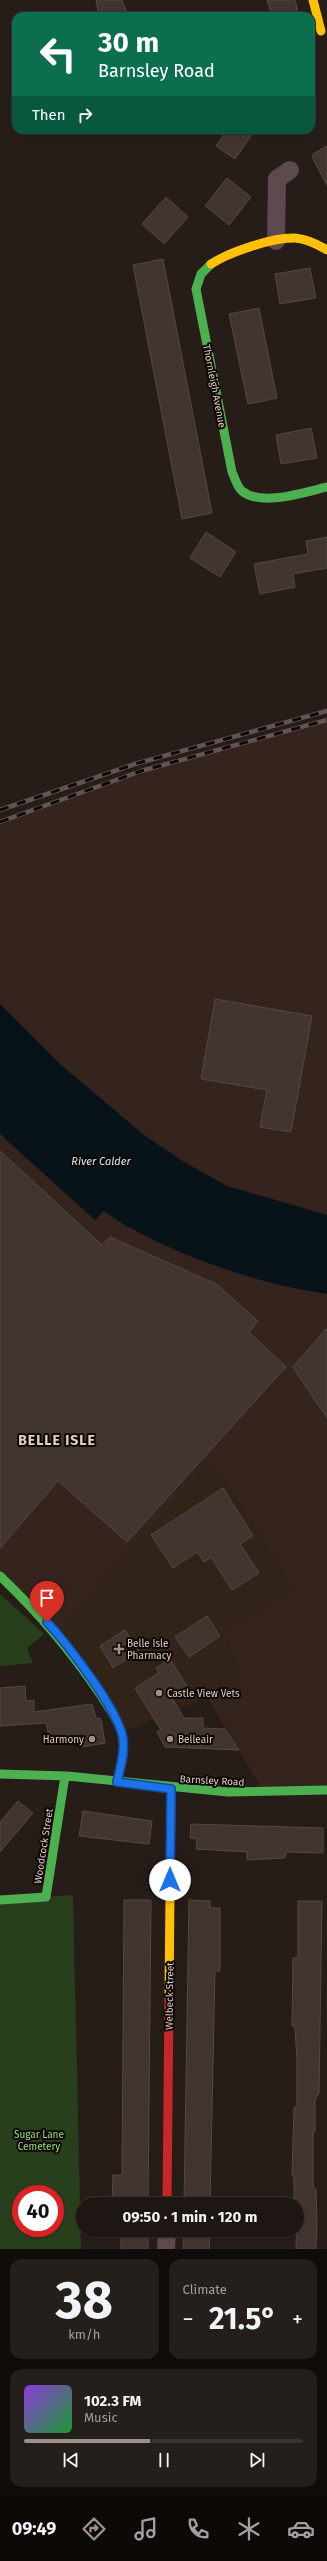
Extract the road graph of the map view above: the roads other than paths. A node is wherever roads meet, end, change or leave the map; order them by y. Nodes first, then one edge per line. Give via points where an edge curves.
1 (313, 0) edge
2 (321, 31) dead end
3 (277, 174) dead end
4 (276, 241) junction
5 (327, 250) edge
6 (327, 487) edge
7 (0, 1576) edge
8 (0, 1774) edge
9 (65, 1776) junction
10 (117, 1782) junction
11 (171, 1789) junction
12 (327, 1790) edge
13 (0, 1900) edge
14 (167, 2197) edge
15 (167, 2237) edge
16 (166, 2249) edge

1 - 2 street
3 - 4 street
4 - 5 street, Thornleigh Avenue via 289,238 304,239
4 - 6 street, Thornleigh Avenue via 212,263 198,279 196,289 230,465 237,484 243,492 252,497 273,497
7 - 10 street via 37,1610 57,1633 113,1713 123,1740
8 - 9 street, Barnsley Road
9 - 10 street, Barnsley Road
9 - 13 street, Woodcock Street via 46,1897
10 - 11 street, Barnsley Road
11 - 12 street, Barnsley Road via 268,1794
11 - 14 street, Welbeck Street
15 - 16 street

